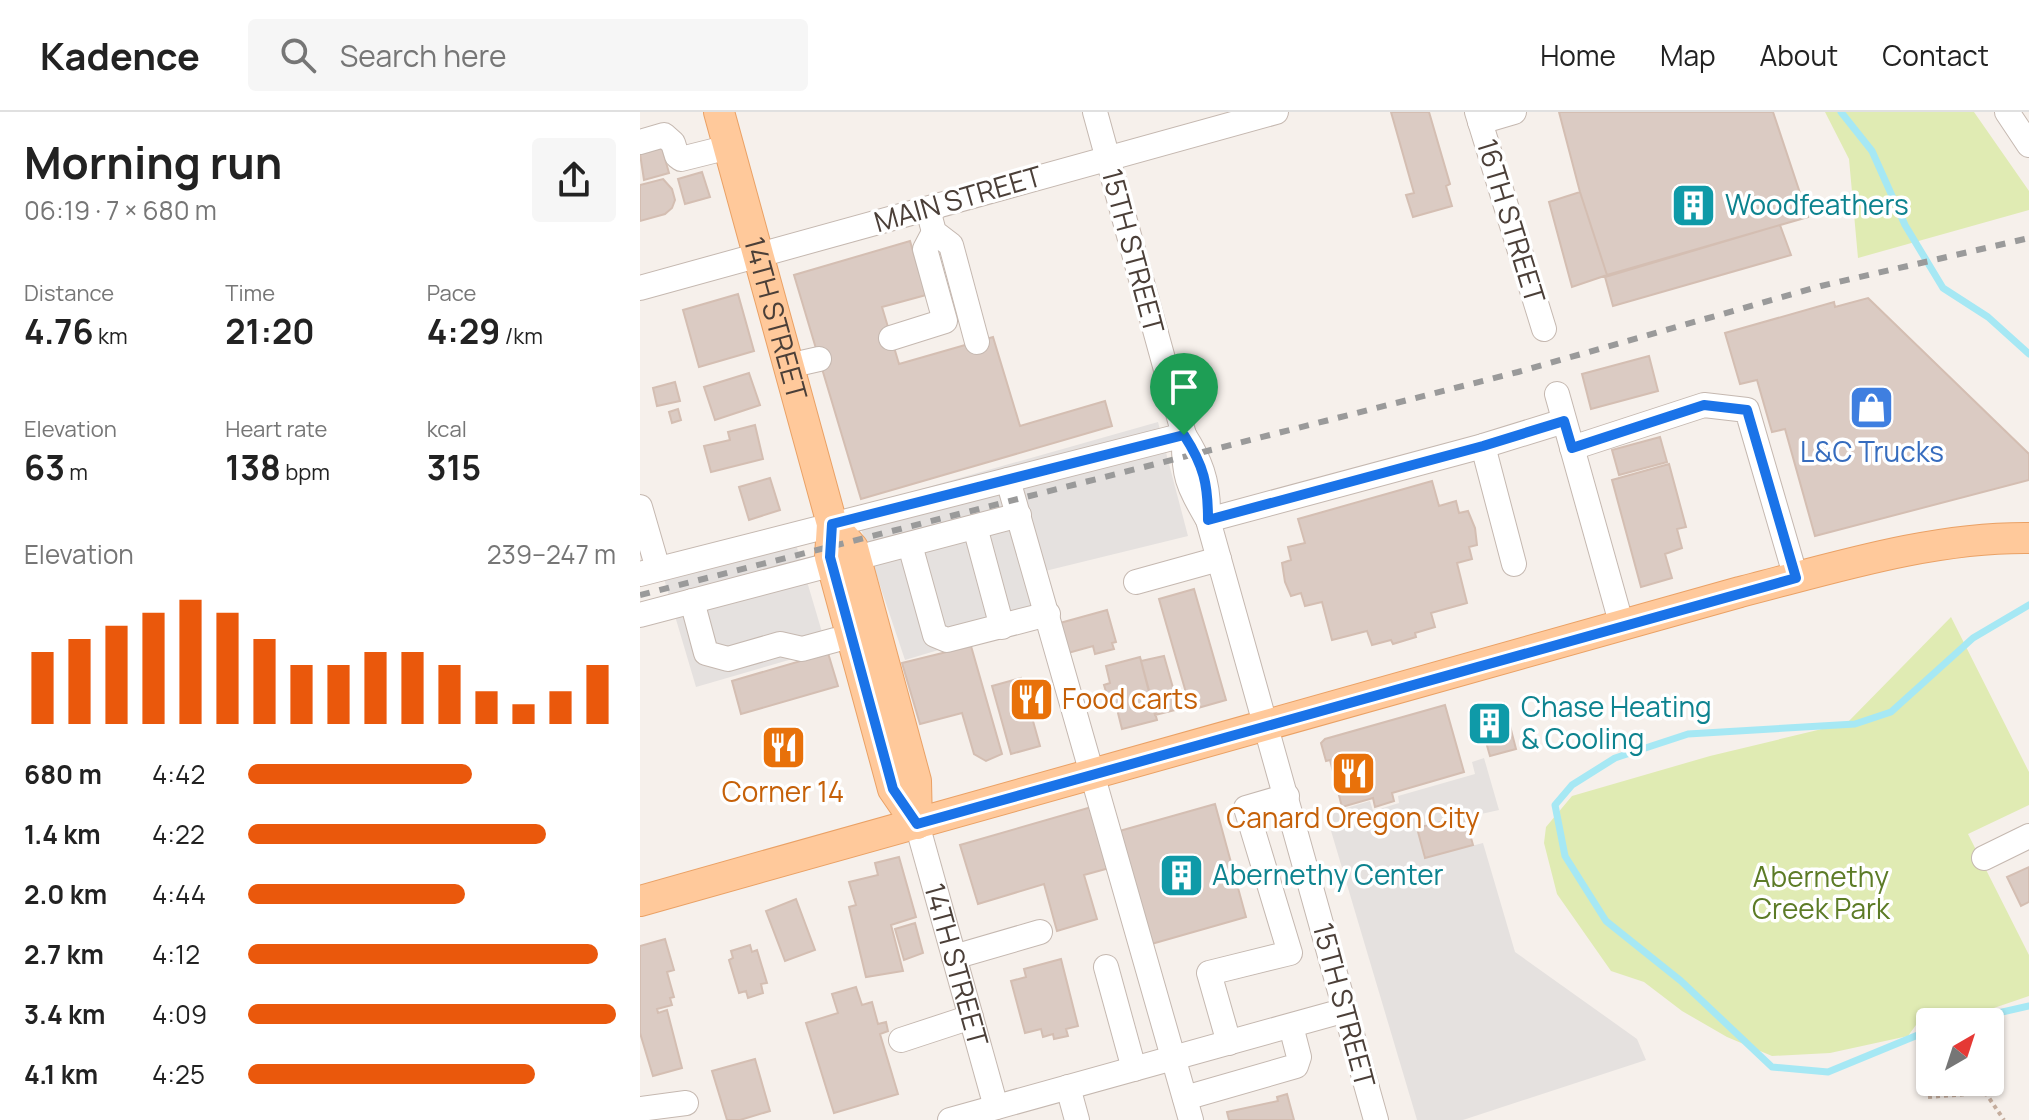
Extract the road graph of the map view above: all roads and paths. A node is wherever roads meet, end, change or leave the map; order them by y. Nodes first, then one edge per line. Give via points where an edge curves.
1 (719, 112) edge
2 (1095, 112) edge
3 (1276, 112) edge
4 (1514, 112) edge
5 (2007, 112) edge
6 (1478, 117) edge
7 (640, 142) edge
8 (2029, 145) edge
9 (729, 147) junction
10 (1109, 160) junction
11 (928, 207) junction
12 (934, 232) junction
13 (757, 254) junction
14 (640, 288) edge
15 (1544, 329) dead end
16 (891, 338) dead end
17 (977, 342) dead end
18 (819, 359) dead end
19 (788, 366) junction
20 (1557, 394) dead end
21 (1564, 421) junction
22 (1184, 435) junction
23 (1483, 446) junction
24 (1572, 448) junction
25 (1008, 480) junction
26 (640, 507) edge
27 (1019, 515) junction
28 (1208, 520) junction
29 (832, 524) junction
30 (975, 527) junction
31 (2029, 538) edge
32 (910, 545) junction
33 (1219, 559) junction
34 (844, 562) junction
35 (1514, 564) dead end
36 (649, 571) edge
37 (1796, 578) junction
38 (1136, 582) dead end
39 (692, 601) junction
40 (1048, 614) junction
41 (640, 615) edge
42 (1622, 626) junction
43 (1002, 627) junction
44 (835, 640) dead end
45 (1267, 726) junction
46 (1094, 774) junction
47 (1287, 796) junction
48 (917, 824) junction
49 (2029, 836) edge
50 (1984, 858) dead end
51 (640, 901) edge
52 (1040, 932) dead end
53 (954, 957) junction
54 (1106, 967) dead end
55 (1346, 1010) junction
56 (971, 1017) junction
57 (1291, 1026) junction
58 (901, 1040) dead end
59 (1229, 1043) junction
60 (1172, 1059) junction
61 (1134, 1069) junction
62 (1068, 1087) junction
63 (1928, 1097) dead end
64 (686, 1103) dead end
65 (996, 1107) junction
66 (640, 1109) edge
67 (1188, 1109) edge
68 (950, 1120) edge
69 (1077, 1120) edge
70 (1376, 1120) edge
71 (2004, 1120) edge

1 - 9 main road, 14TH STREET
2 - 10 street, 15TH STREET
3 - 10 street, MAIN STREET
4 - 6 street
5 - 8 street
6 - 15 street, 16TH STREET
7 - 9 street via 664,135 681,159
9 - 13 main road, 14TH STREET
10 - 11 street, MAIN STREET
10 - 22 street, 15TH STREET
11 - 12 street
11 - 13 street, MAIN STREET
12 - 16 street via 925,249 945,321
12 - 17 street via 951,245
13 - 14 street, MAIN STREET
13 - 19 main road, 14TH STREET
18 - 19 street
19 - 29 main road, 14TH STREET
20 - 21 street
21 - 23 street
21 - 24 street
22 - 25 street
22 - 28 street, 15TH STREET via 1184,467
23 - 28 street
23 - 35 street
24 - 37 street via 1704,405 1747,410
24 - 42 street
25 - 27 street
25 - 29 street
26 - 36 street
27 - 30 street
27 - 40 street
28 - 33 street, 15TH STREET
29 - 34 main road, 14TH STREET via 853,548
29 - 36 street
30 - 32 street
30 - 43 street
31 - 37 main road via 1922,548
32 - 34 street
32 - 43 street via 935,635 947,640
33 - 38 street
33 - 45 street, 15TH STREET
34 - 39 street
34 - 48 main road, 14TH STREET via 916,781
37 - 42 main road
39 - 41 street
39 - 44 street via 706,653 728,659 780,644 802,649
40 - 43 street
40 - 46 street
42 - 45 main road
45 - 46 main road
45 - 47 street, 15TH STREET
46 - 48 main road
46 - 60 street
47 - 55 street, 15TH STREET
47 - 59 street via 1246,808 1290,953 1209,973
48 - 51 main road
48 - 53 street, 14TH STREET
49 - 50 street
52 - 53 street
53 - 56 street, 14TH STREET
54 - 61 street
55 - 57 street
55 - 70 street, 15TH STREET
56 - 58 street
56 - 65 street, 14TH STREET
57 - 59 street
57 - 67 street via 1299,1057 1296,1066
59 - 60 street
60 - 61 street
60 - 67 street
61 - 62 street
62 - 65 street
62 - 69 street
63 - 71 path via 1982,1093
64 - 66 street
65 - 68 street

